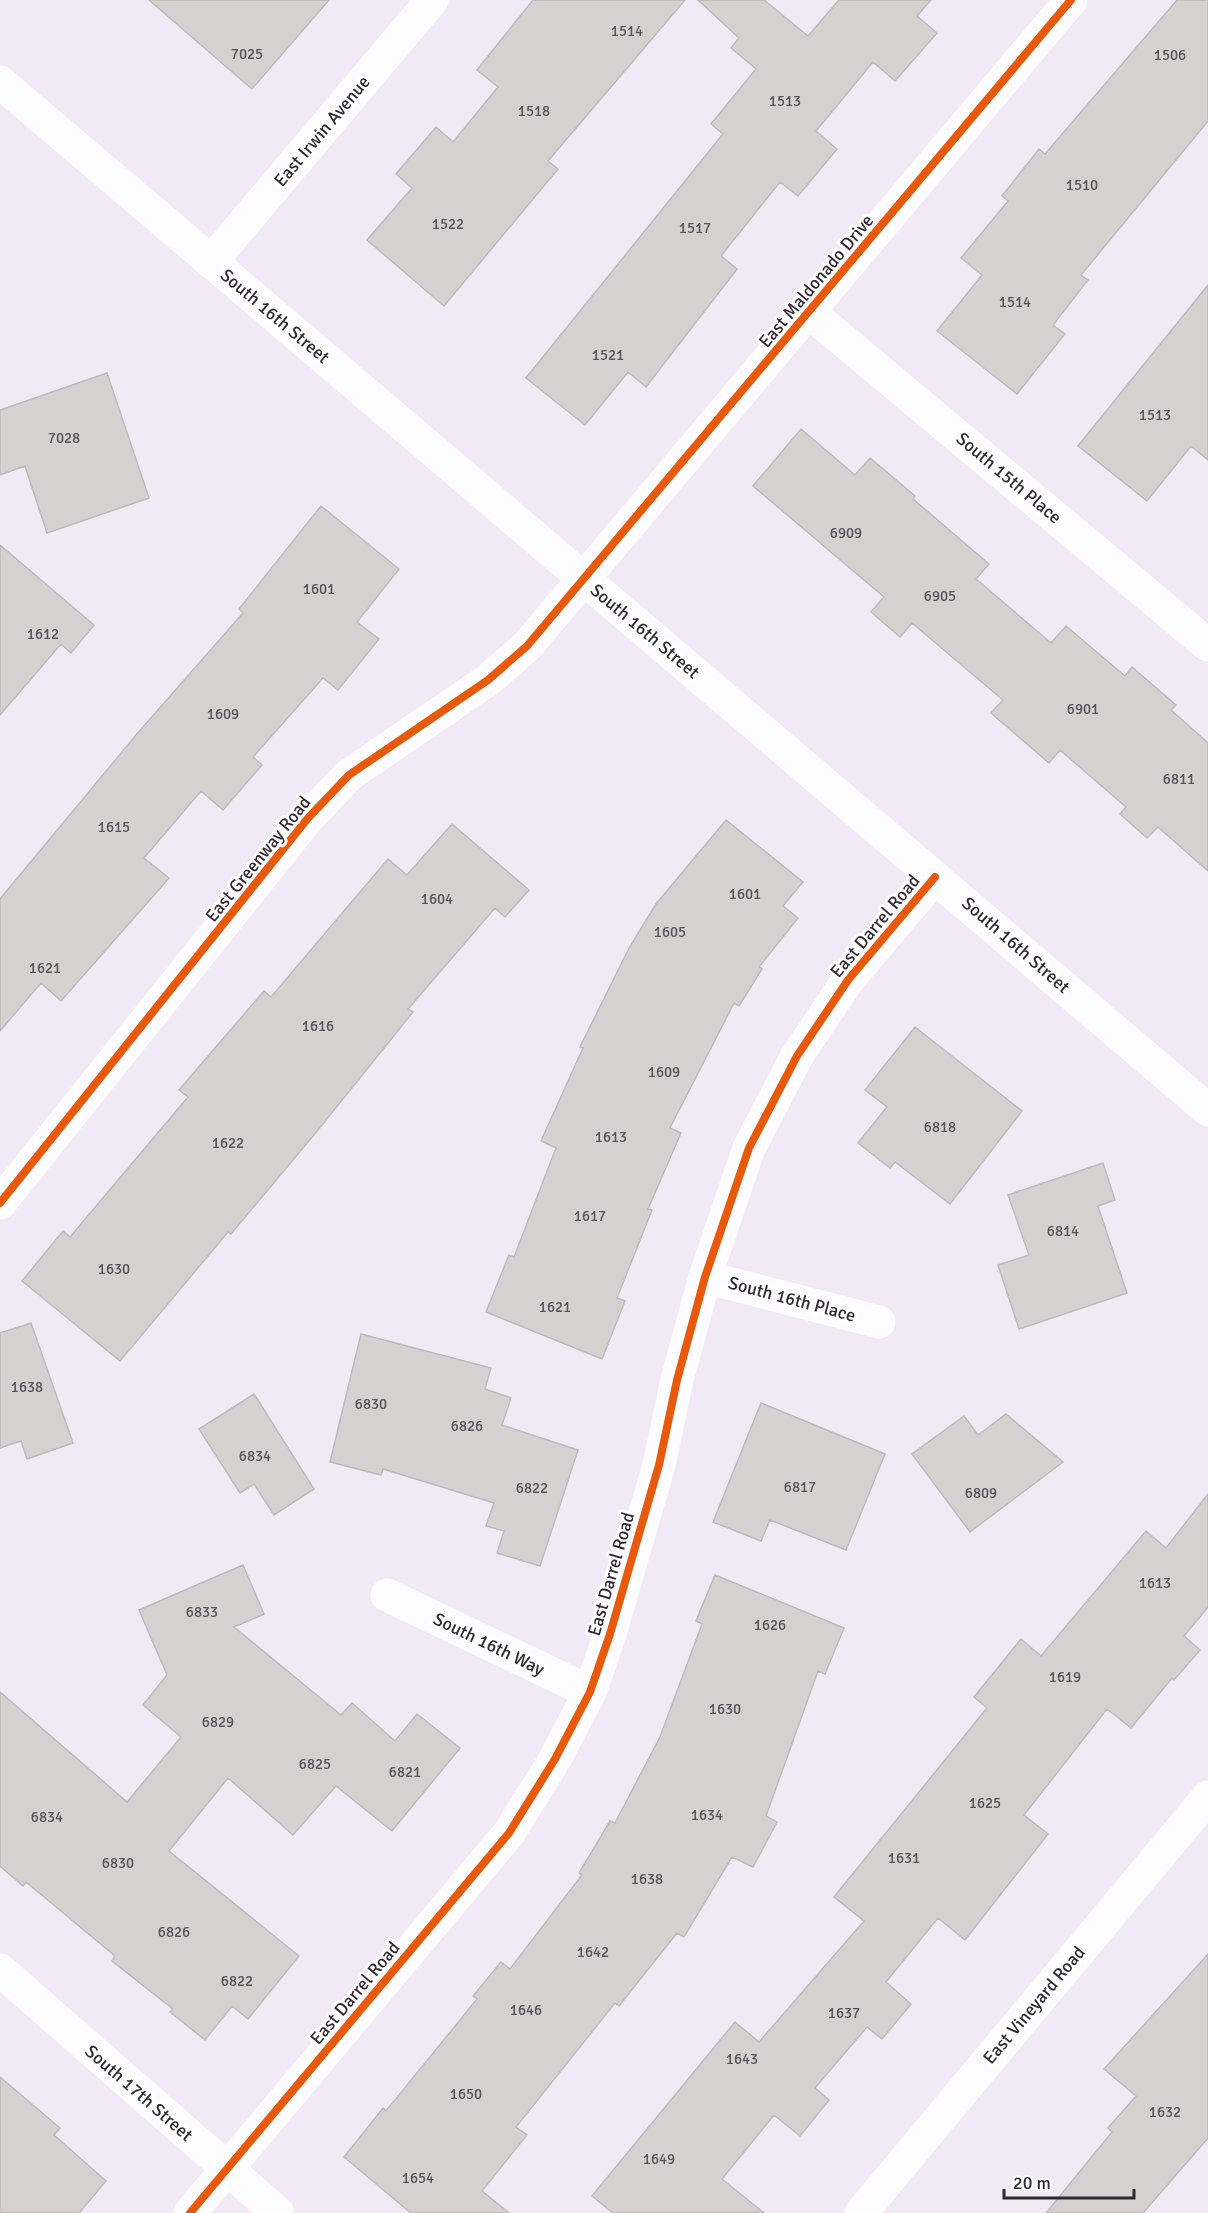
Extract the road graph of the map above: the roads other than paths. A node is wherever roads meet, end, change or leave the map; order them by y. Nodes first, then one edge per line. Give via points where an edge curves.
1 (432, 0) edge
2 (1071, 0) edge
3 (0, 82) edge
4 (211, 262) junction
5 (809, 312) junction
6 (583, 580) junction
7 (1202, 627) edge
8 (935, 877) junction
9 (1208, 1110) edge
10 (0, 1203) edge
11 (705, 1277) junction
12 (879, 1322) dead end
13 (387, 1595) dead end
14 (590, 1692) junction
15 (1208, 1797) edge
16 (0, 1970) edge
17 (226, 2169) junction
18 (190, 2213) edge
19 (278, 2213) edge
20 (861, 2213) edge

1 - 4 street, East Irwin Avenue
2 - 5 street, East Maldonado Drive
3 - 4 street, South 16th Street
4 - 6 street, South 16th Street
5 - 6 street, East Maldonado Drive
5 - 7 street, South 15th Place
6 - 8 street, South 16th Street
6 - 10 street, East Greenway Road via 527,646 488,680 349,775 308,818
8 - 9 street, South 16th Street
8 - 11 street, East Darrel Road via 855,971 797,1056 749,1148
11 - 12 street, South 16th Place
11 - 14 street, East Darrel Road via 655,1476
13 - 14 street, South 16th Way
14 - 17 street, East Darrel Road via 555,1760 510,1833
15 - 20 street, East Vineyard Road
16 - 17 street, South 17th Street
17 - 18 street, East Darrel Road
17 - 19 street, South 17th Street

